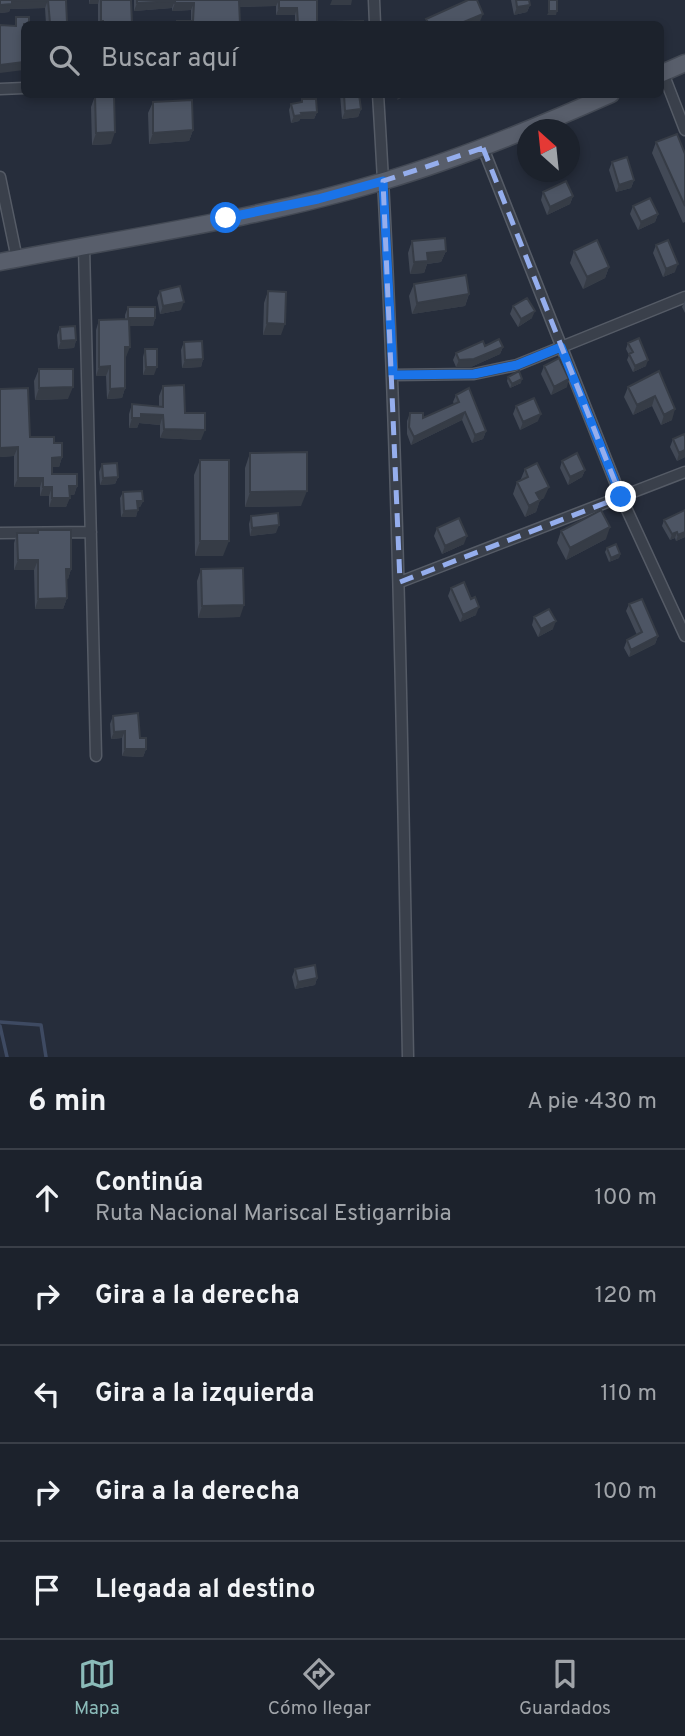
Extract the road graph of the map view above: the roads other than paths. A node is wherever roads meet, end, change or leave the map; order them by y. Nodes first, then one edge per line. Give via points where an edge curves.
1 (374, 0) edge
2 (375, 21) edge
3 (685, 63) edge
4 (664, 72) edge
5 (664, 78) edge
6 (0, 89) edge
7 (21, 89) edge
8 (378, 98) edge
9 (602, 98) edge
10 (685, 130) edge
11 (483, 148) junction
12 (0, 177) edge
13 (383, 181) junction
14 (84, 246) junction
15 (17, 258) junction
16 (0, 262) edge
17 (685, 298) edge
18 (561, 347) junction
19 (393, 375) junction
20 (685, 472) edge
21 (621, 497) junction
22 (91, 532) junction
23 (0, 533) edge
24 (400, 582) junction
25 (685, 636) edge
26 (96, 756) dead end
27 (408, 1057) edge

1 - 2 street
3 - 4 main road
5 - 10 street
6 - 7 street
8 - 13 street
9 - 11 main road
11 - 13 main road
11 - 18 street
12 - 15 street
13 - 14 main road via 318,199
13 - 19 street
14 - 15 main road
14 - 22 street
15 - 16 main road
17 - 18 street
18 - 19 street via 517,365 474,374
18 - 21 street
19 - 24 street
20 - 21 street
21 - 24 street
21 - 25 street
22 - 23 street
22 - 26 street
24 - 27 street

